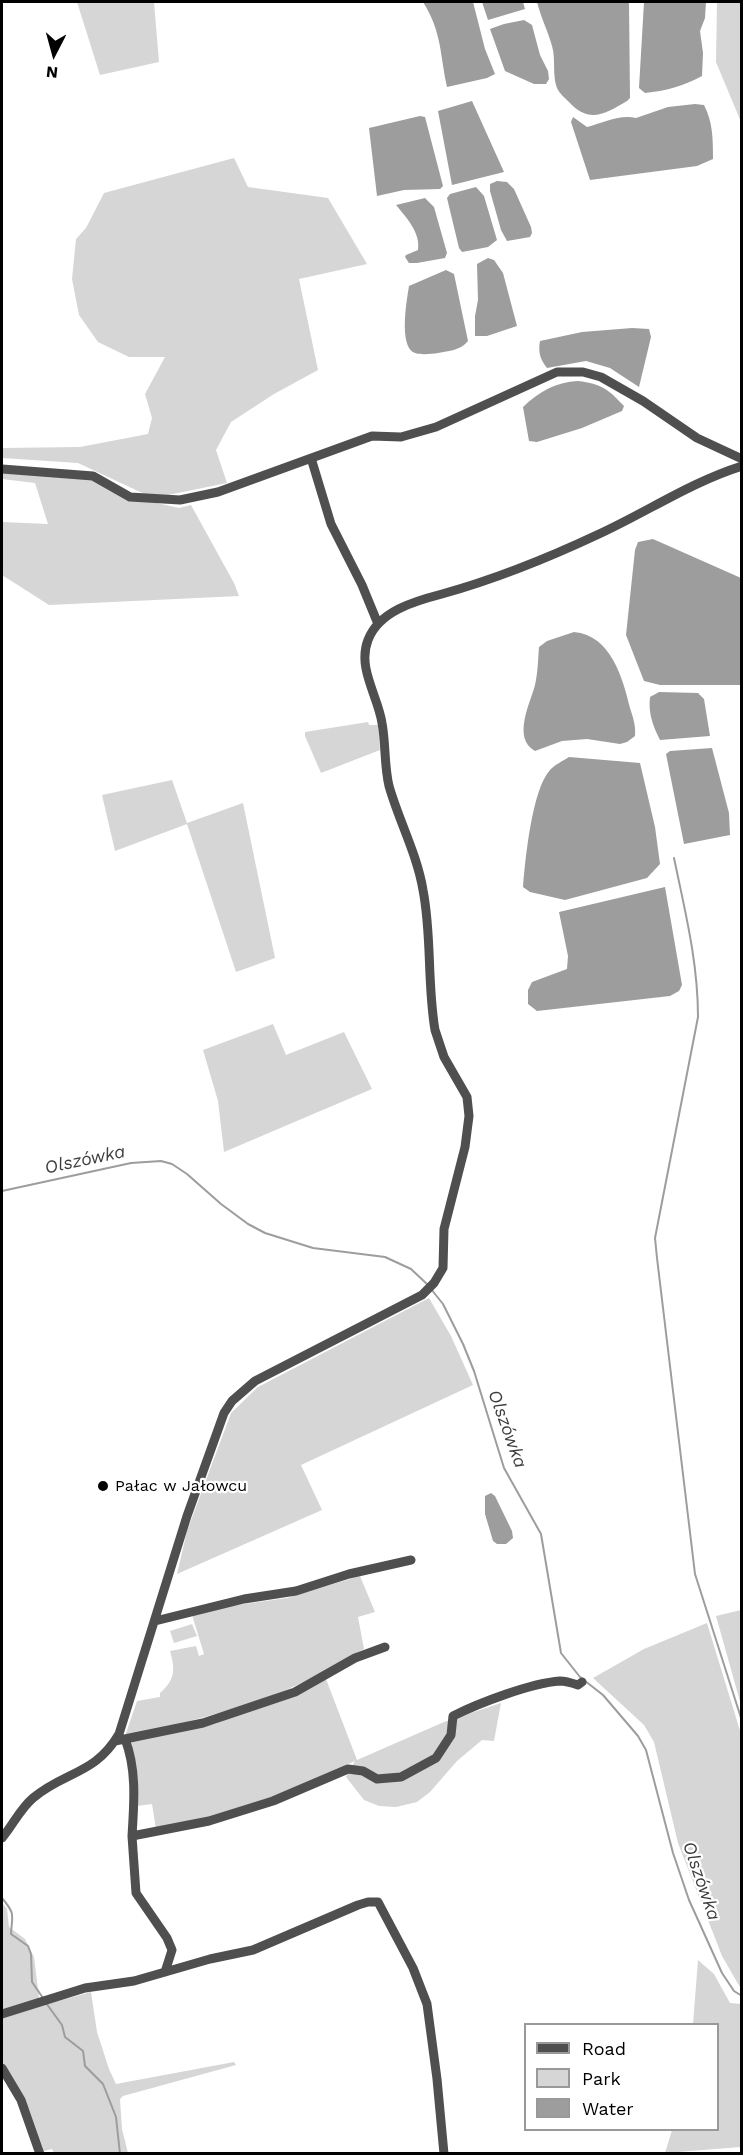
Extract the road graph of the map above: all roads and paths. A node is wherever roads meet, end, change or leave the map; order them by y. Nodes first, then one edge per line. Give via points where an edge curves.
1 (311, 458) junction
2 (741, 459) edge
3 (741, 466) edge
4 (2, 469) edge
5 (378, 624) junction
6 (411, 1560) dead end
7 (155, 1621) junction
8 (385, 1647) dead end
9 (582, 1682) dead end
10 (120, 1740) junction
11 (132, 1836) junction
12 (2, 1838) edge
13 (165, 1972) junction
14 (2, 2014) edge
15 (2, 2068) edge
16 (39, 2154) edge
17 (444, 2154) edge

1 - 2 street via 372,436 401,437 436,427 557,372 583,372 601,377 697,438
1 - 4 street via 218,492 180,500 130,497 93,476
1 - 5 street via 331,524
3 - 5 street via 521,568 416,601
5 - 7 street via 366,647 366,667 381,713 389,785 424,892 435,1030 469,1106 465,1147 444,1229 443,1268 422,1295 255,1381 232,1401 224,1413 187,1516
6 - 7 street via 296,1591
7 - 10 street
8 - 10 street via 355,1658 295,1692 203,1723
9 - 11 street via 543,1684 453,1716 451,1735 436,1758 401,1777 377,1779 348,1769 273,1801 209,1821
10 - 11 street via 130,1753 135,1793
10 - 12 street via 99,1760 35,1796
11 - 13 street via 136,1893 172,1950
13 - 14 street via 85,1988
13 - 17 street via 253,1950 358,1905 378,1902 427,2004
15 - 16 street via 21,2100

